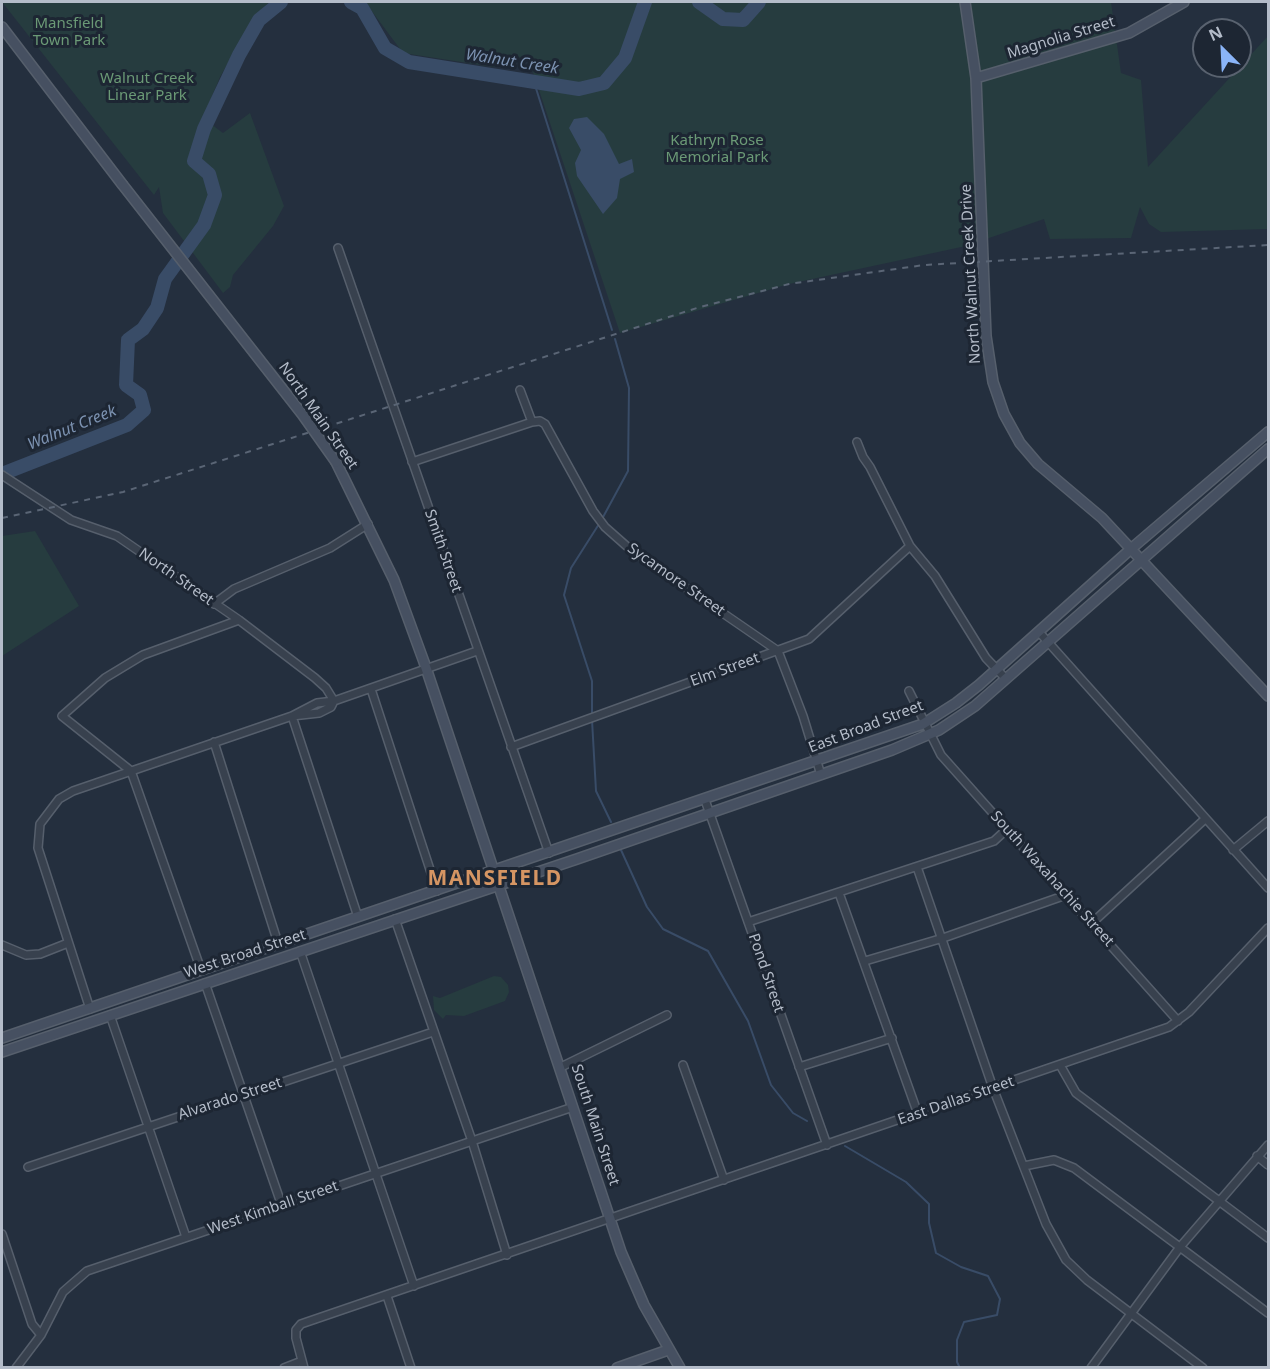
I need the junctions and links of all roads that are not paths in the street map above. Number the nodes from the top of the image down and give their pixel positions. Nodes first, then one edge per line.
1 (965, 2) edge
2 (1184, 2) edge
3 (2, 27) edge
4 (976, 78) junction
5 (338, 248) dead end
6 (520, 390) dead end
7 (532, 422) junction
8 (1269, 432) edge
9 (858, 442) dead end
10 (1269, 450) edge
11 (412, 462) junction
12 (1224, 470) junction
13 (2, 476) edge
14 (1232, 480) junction
15 (368, 524) junction
16 (910, 546) junction
17 (1132, 548) junction
18 (1142, 559) junction
19 (214, 604) junction
20 (239, 620) junction
21 (1039, 632) junction
22 (1048, 642) junction
23 (477, 651) junction
24 (778, 651) junction
25 (427, 669) junction
26 (996, 670) junction
27 (1006, 679) junction
28 (371, 689) junction
29 (909, 692) dead end
30 (1269, 696) edge
31 (334, 701) junction
32 (292, 716) junction
33 (923, 724) junction
34 (929, 735) junction
35 (214, 742) junction
36 (511, 747) junction
37 (816, 762) junction
38 (130, 771) junction
39 (821, 775) junction
40 (705, 800) junction
41 (708, 813) junction
42 (1205, 819) junction
43 (1269, 821) edge
44 (638, 823) junction
45 (1007, 829) junction
46 (642, 835) junction
47 (588, 840) junction
48 (1233, 850) junction
49 (592, 852) junction
50 (549, 853) junction
51 (918, 867) junction
52 (494, 872) junction
53 (498, 885) junction
54 (1269, 888) edge
55 (437, 891) junction
56 (840, 893) junction
57 (1066, 895) junction
58 (390, 907) junction
59 (358, 917) junction
60 (395, 919) junction
61 (748, 922) junction
62 (1092, 923) junction
63 (1269, 928) edge
64 (943, 938) junction
65 (68, 943) junction
66 (278, 943) junction
67 (2, 945) edge
68 (300, 951) junction
69 (865, 961) junction
70 (201, 970) junction
71 (205, 983) junction
72 (90, 1009) junction
73 (110, 1015) junction
74 (667, 1015) dead end
75 (94, 1020) junction
76 (1178, 1021) junction
77 (434, 1032) junction
78 (2, 1038) edge
79 (892, 1038) junction
80 (2, 1052) edge
81 (339, 1063) junction
82 (682, 1065) dead end
83 (1060, 1065) junction
84 (561, 1067) junction
85 (799, 1067) junction
86 (993, 1088) junction
87 (244, 1095) junction
88 (573, 1107) junction
89 (918, 1114) junction
90 (148, 1127) junction
91 (472, 1141) junction
92 (827, 1145) junction
93 (1269, 1145) edge
94 (1257, 1156) junction
95 (1269, 1165) edge
96 (1024, 1166) junction
97 (28, 1167) dead end
98 (375, 1173) junction
99 (724, 1180) junction
100 (1218, 1201) junction
101 (282, 1206) junction
102 (609, 1220) junction
103 (2, 1234) edge
104 (186, 1238) junction
105 (1269, 1238) edge
106 (1180, 1247) junction
107 (507, 1255) junction
108 (414, 1286) junction
109 (387, 1296) junction
110 (1130, 1313) junction
111 (1269, 1313) edge
112 (40, 1335) junction
113 (668, 1350) junction
114 (303, 1364) edge
115 (16, 1368) edge
116 (284, 1368) edge
117 (411, 1368) edge
118 (616, 1368) edge
119 (680, 1368) edge
120 (1091, 1368) edge
121 (1203, 1368) edge

1 - 4 main road, North Walnut Creek Drive
2 - 4 main road, Magnolia Street
3 - 15 main road, North Main Street, bridge
4 - 17 main road, North Walnut Creek Drive
5 - 11 street, Smith Street
6 - 7 street
7 - 11 street
7 - 24 street, Sycamore Street
8 - 12 main road, East Broad Street
9 - 16 street
10 - 14 main road, East Broad Street
11 - 23 street, Smith Street
12 - 14 main road
12 - 17 main road, East Broad Street
13 - 19 street, North Street
14 - 18 main road, East Broad Street
15 - 19 street
15 - 25 main road, North Main Street
16 - 24 street, Elm Street
16 - 26 street
17 - 18 main road, North Walnut Creek Drive
17 - 21 main road, East Broad Street
18 - 22 main road, East Broad Street
18 - 30 main road, North Walnut Creek Drive
19 - 20 street, North Street
20 - 31 street, North Street
20 - 38 street
21 - 22 street
21 - 26 main road, East Broad Street
22 - 27 main road, East Broad Street
22 - 42 street
23 - 25 street
23 - 36 street, Smith Street
24 - 36 street, Elm Street
24 - 37 street
25 - 28 street
25 - 52 main road, North Main Street
26 - 27 street
26 - 33 main road, East Broad Street
27 - 34 main road, East Broad Street
28 - 31 street
28 - 55 street
29 - 33 street, South Waxahachie Street
31 - 32 street
32 - 35 street
32 - 59 street
33 - 34 street, South Waxahachie Street
33 - 37 main road, East Broad Street
34 - 39 main road, East Broad Street
34 - 45 street, South Waxahachie Street
35 - 38 street
35 - 66 street
36 - 50 street, Smith Street
37 - 39 street
37 - 40 main road, East Broad Street
38 - 65 street
38 - 70 street
39 - 41 main road, East Broad Street
40 - 41 street, Pond Street
40 - 44 main road, East Broad Street
41 - 46 main road, East Broad Street
41 - 61 street, Pond Street
42 - 48 street
42 - 62 street
43 - 48 street
44 - 46 main road
44 - 47 main road, East Broad Street
45 - 51 street
45 - 57 street, South Waxahachie Street
46 - 49 main road, East Broad Street
47 - 49 main road
47 - 50 main road, East Broad Street
48 - 54 street
49 - 53 main road, East Broad Street
50 - 52 main road, East Broad Street
51 - 56 street
51 - 64 street
52 - 53 main road, North Main Street
52 - 55 main road, West Broad Street
53 - 60 main road, West Broad Street
53 - 84 main road, South Main Street
55 - 58 main road, West Broad Street
56 - 61 street
56 - 69 street
57 - 62 street, South Waxahachie Street
57 - 64 street
58 - 59 main road, West Broad Street
58 - 60 main road
59 - 66 main road, West Broad Street
60 - 68 main road, West Broad Street
60 - 77 street
61 - 85 street, Pond Street
62 - 76 street, South Waxahachie Street
63 - 76 street, East Dallas Street
64 - 69 street
64 - 86 street
65 - 67 street
65 - 72 street
66 - 70 main road, West Broad Street
68 - 71 main road, West Broad Street
68 - 81 street
69 - 79 street
70 - 71 main road
70 - 72 main road, West Broad Street
71 - 73 main road, West Broad Street
71 - 87 street
72 - 75 main road
72 - 78 main road, West Broad Street
73 - 75 main road, West Broad Street
73 - 90 street
74 - 84 street
75 - 80 main road, West Broad Street
76 - 83 street, East Dallas Street
77 - 81 street, Alvarado Street
77 - 91 street
79 - 85 street
79 - 89 street
81 - 87 street, Alvarado Street
81 - 98 street
82 - 99 street
83 - 86 street, East Dallas Street
83 - 100 street
84 - 88 main road, South Main Street
85 - 92 street, Pond Street
86 - 89 street, East Dallas Street
86 - 96 street
87 - 90 street, Alvarado Street
87 - 101 street
88 - 91 street, West Kimball Street
88 - 102 main road, South Main Street
89 - 92 street, East Dallas Street
90 - 97 street, Alvarado Street
90 - 104 street
91 - 98 street, West Kimball Street
91 - 107 street
92 - 99 street, East Dallas Street
93 - 94 street
94 - 95 street
94 - 100 street
96 - 106 street
96 - 110 street
98 - 101 street, West Kimball Street
98 - 108 street
99 - 102 street, East Dallas Street
100 - 105 street
100 - 106 street
101 - 104 street, West Kimball Street
102 - 107 street, East Dallas Street
102 - 113 main road, South Main Street
103 - 112 street
104 - 112 street, West Kimball Street
106 - 110 street
106 - 111 street
107 - 108 street, East Dallas Street
108 - 109 street, East Dallas Street
109 - 114 street, East Dallas Street
109 - 117 street
110 - 120 street
110 - 121 street
112 - 115 street, West Kimball Street
113 - 118 main road
113 - 119 main road, South Main Street
114 - 116 street

